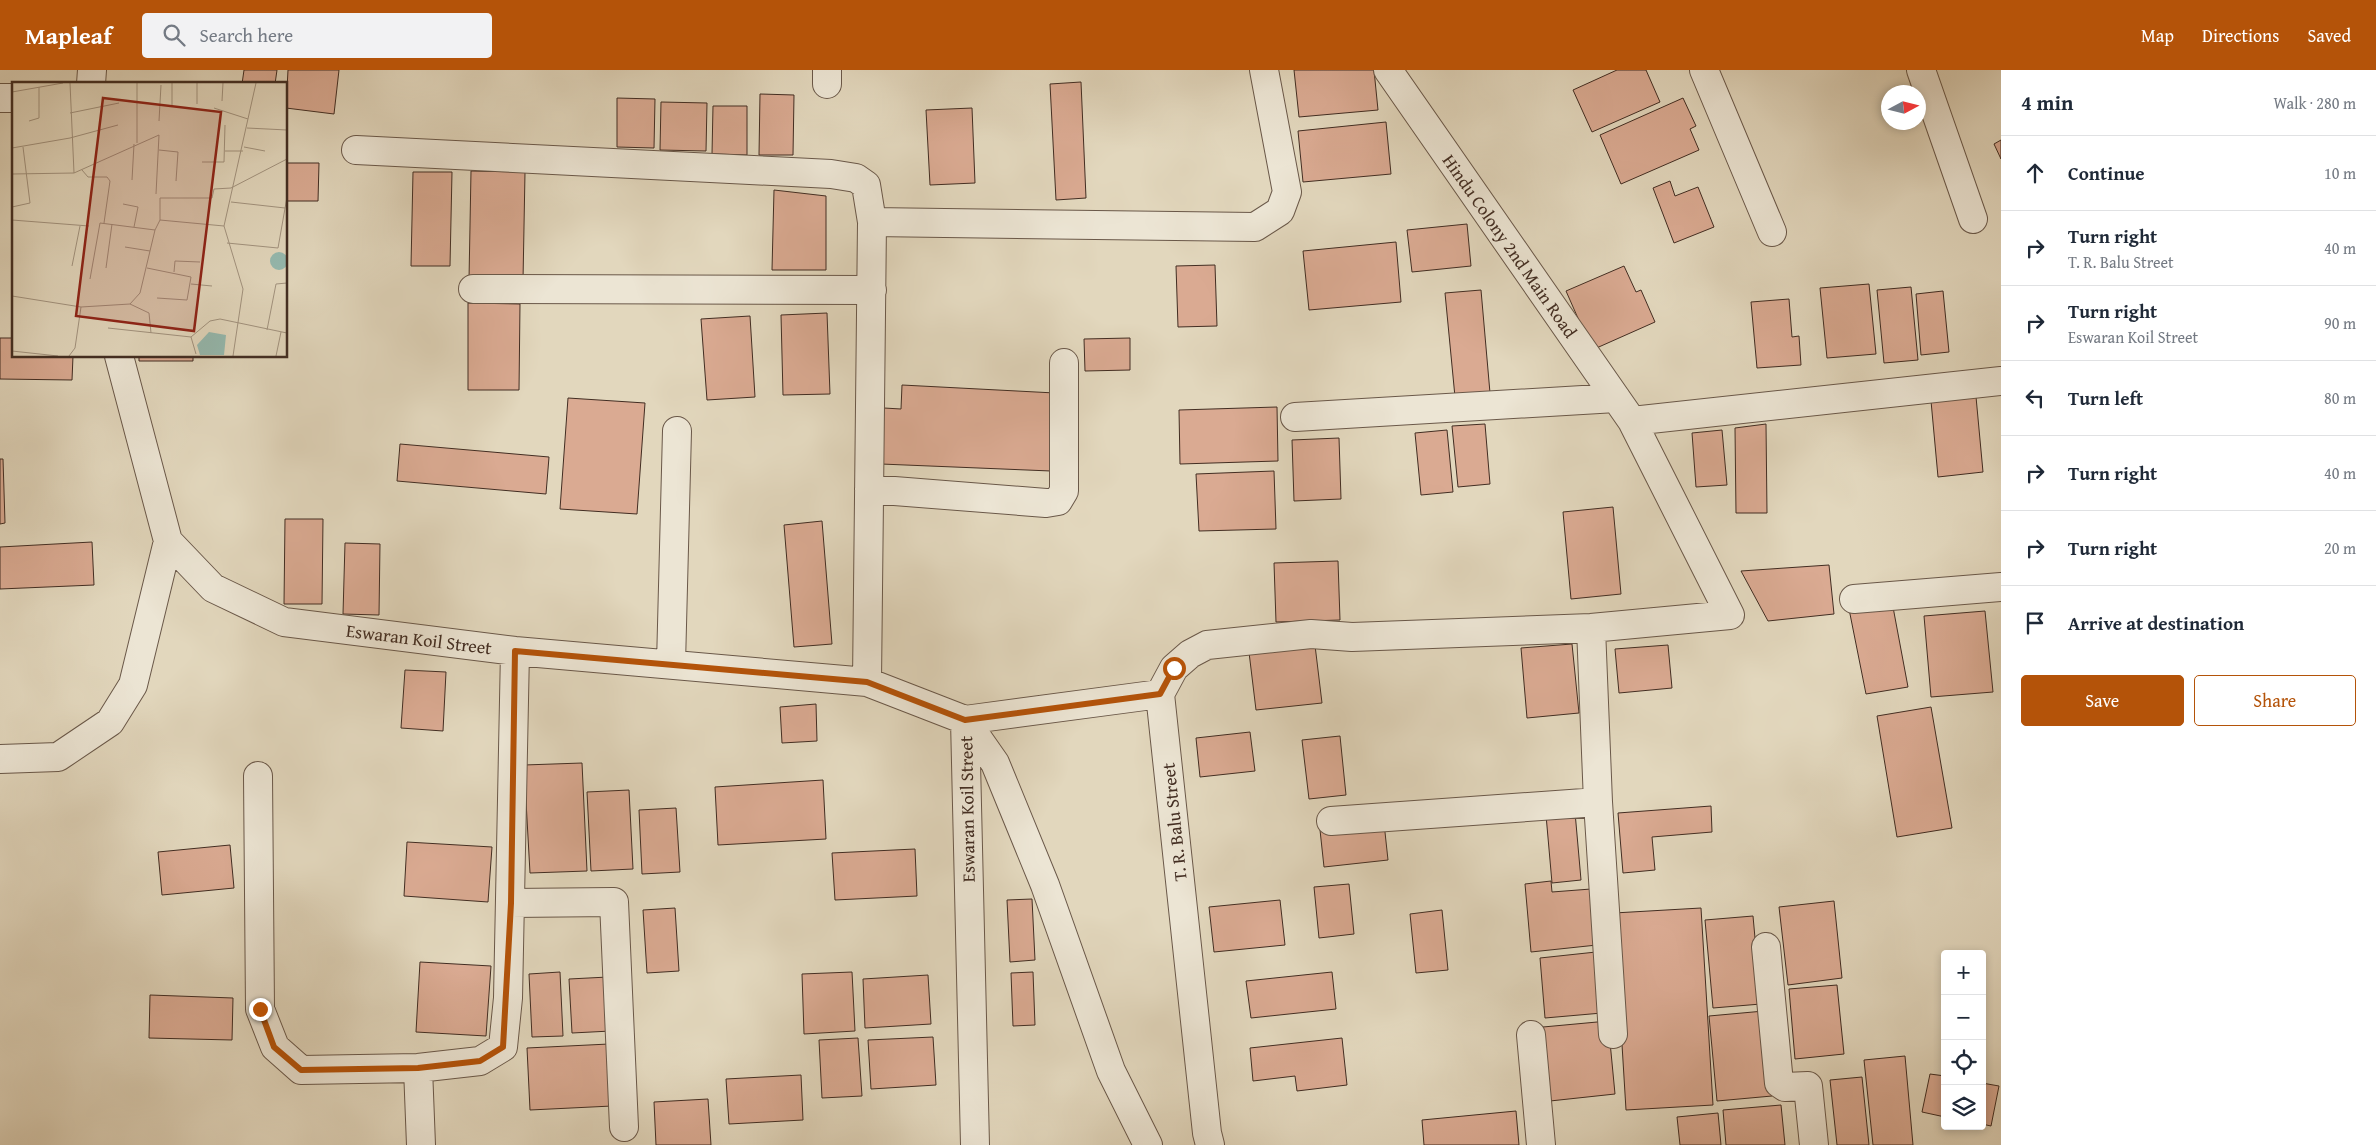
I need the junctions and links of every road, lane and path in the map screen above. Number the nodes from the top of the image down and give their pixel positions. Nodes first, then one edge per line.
1 (1264, 70) edge
2 (1388, 70) edge
3 (1704, 70) edge
4 (1921, 70) edge
5 (356, 150) dead end
6 (1973, 218) dead end
7 (872, 222) junction
8 (1772, 232) dead end
9 (472, 289) dead end
10 (872, 290) junction
11 (120, 358) edge
12 (1064, 363) dead end
13 (2001, 381) edge
14 (1616, 398) junction
15 (1295, 417) dead end
16 (1632, 421) junction
17 (677, 430) dead end
18 (869, 489) junction
19 (168, 541) junction
20 (2001, 587) edge
21 (1854, 599) dead end
22 (1590, 628) junction
23 (515, 651) junction
24 (671, 664) junction
25 (867, 682) junction
26 (1160, 694) junction
27 (965, 720) junction
28 (0, 759) edge
29 (258, 776) dead end
30 (1598, 802) junction
31 (1331, 821) dead end
32 (511, 903) junction
33 (1766, 947) dead end
34 (1613, 1034) dead end
35 (1531, 1035) dead end
36 (418, 1068) junction
37 (624, 1127) dead end
38 (421, 1145) edge
39 (975, 1145) edge
40 (1148, 1145) edge
41 (1210, 1145) edge
42 (1541, 1145) edge
43 (1814, 1145) edge

1 - 7 street
2 - 14 street, Hindu Colony 2nd Main Road
3 - 8 street
4 - 6 street
5 - 7 street
7 - 10 street
9 - 10 street
10 - 18 street
11 - 19 street, Eswaran Koil Street
12 - 18 street
13 - 16 street
14 - 15 street
14 - 16 street, Hindu Colony 2nd Main Road
16 - 22 street, Hindu Colony 2nd Main Road
17 - 24 street
18 - 25 street
19 - 23 street, Eswaran Koil Street
19 - 28 street
20 - 21 street
22 - 26 street
22 - 30 street
23 - 24 street, Eswaran Koil Street
23 - 32 street
24 - 25 street, Eswaran Koil Street
25 - 27 street, Eswaran Koil Street
26 - 27 street
26 - 41 street, T. R. Balu Street
27 - 39 street, Eswaran Koil Street
27 - 40 street
29 - 36 street
30 - 31 street
30 - 34 street
32 - 36 street
32 - 37 street
33 - 43 street
35 - 42 street
36 - 38 street

